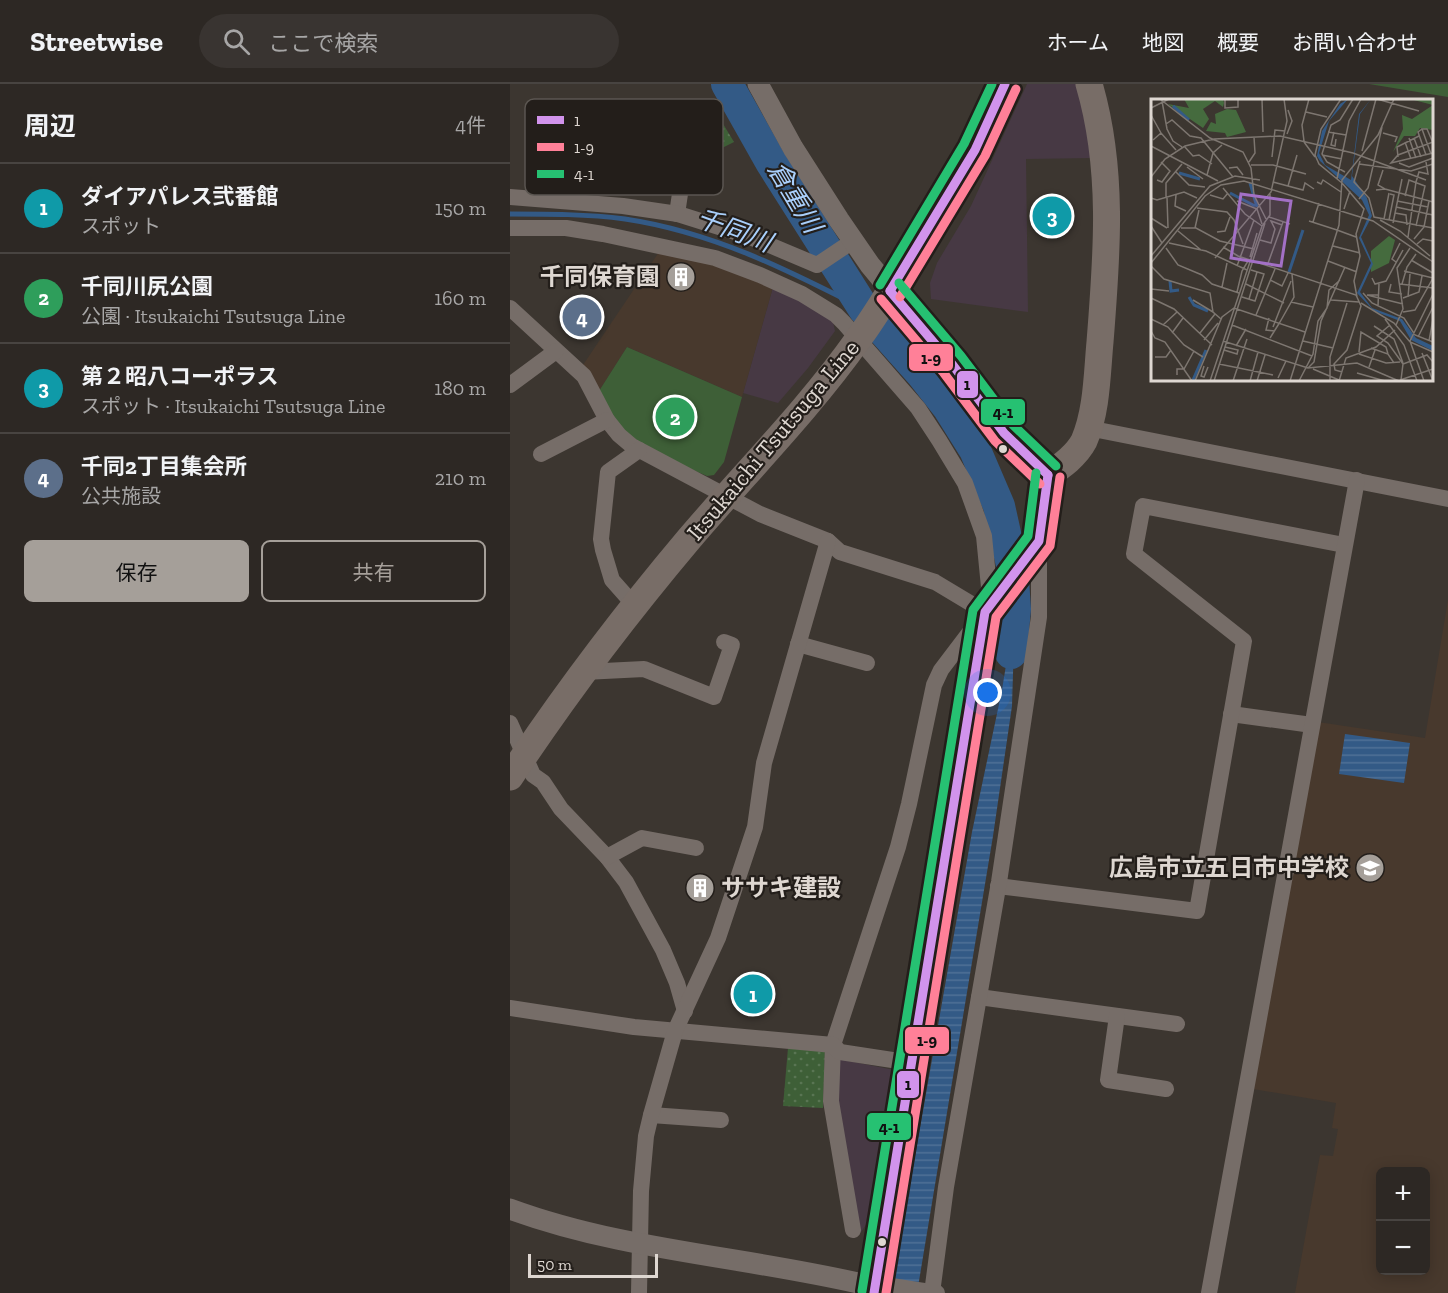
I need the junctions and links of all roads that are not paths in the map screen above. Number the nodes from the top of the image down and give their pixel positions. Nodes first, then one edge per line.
1 (758, 84) edge
2 (1005, 84) edge
3 (1089, 84) edge
4 (680, 195) edge
5 (510, 197) edge
6 (677, 214) junction
7 (510, 228) edge
8 (849, 243) junction
9 (887, 296) junction
10 (510, 308) edge
11 (860, 337) junction
12 (556, 351) junction
13 (510, 385) edge
14 (607, 420) junction
15 (1088, 428) junction
16 (639, 450) junction
17 (541, 454) dead end
18 (1048, 474) junction
19 (1357, 480) junction
20 (727, 497) junction
21 (1448, 500) edge
22 (828, 541) junction
23 (1344, 545) junction
24 (1035, 547) junction
25 (990, 605) junction
26 (635, 606) junction
27 (724, 642) dead end
28 (798, 644) junction
29 (867, 663) dead end
30 (584, 672) junction
31 (1231, 714) junction
32 (510, 723) edge
33 (1312, 725) junction
34 (517, 766) edge
35 (696, 848) dead end
36 (607, 857) junction
37 (998, 886) junction
38 (979, 997) junction
39 (510, 1008) edge
40 (685, 1011) junction
41 (1117, 1016) junction
42 (1177, 1024) dead end
43 (675, 1031) junction
44 (833, 1045) junction
45 (912, 1063) junction
46 (1166, 1089) dead end
47 (651, 1115) junction
48 (721, 1120) dead end
49 (510, 1209) edge
50 (853, 1230) dead end
51 (639, 1243) junction
52 (878, 1288) edge
53 (930, 1292) edge
54 (639, 1293) edge
55 (1209, 1293) edge

1 - 8 street
2 - 9 main road, Itsukaichi Tsutsuga Line
3 - 15 main road
4 - 6 street
5 - 6 street
6 - 8 street
7 - 11 street
8 - 9 street
9 - 11 main road, Itsukaichi Tsutsuga Line
9 - 18 street
10 - 12 street
11 - 20 main road, Itsukaichi Tsutsuga Line
11 - 25 street
12 - 13 street
12 - 14 street
14 - 16 street
14 - 17 street
15 - 18 main road
15 - 19 street
16 - 20 street
16 - 26 street
18 - 24 main road
19 - 21 street
19 - 23 street
20 - 22 street
20 - 26 main road, Itsukaichi Tsutsuga Line
22 - 25 street
22 - 28 street
23 - 31 street
23 - 33 street
24 - 25 main road
24 - 37 street
25 - 44 street
25 - 45 main road
26 - 30 main road, Itsukaichi Tsutsuga Line
27 - 30 street
28 - 29 street
28 - 40 street
30 - 34 main road, Itsukaichi Tsutsuga Line
31 - 33 street
31 - 37 street
32 - 34 street
33 - 55 street
34 - 36 street
35 - 36 street
36 - 40 street
37 - 38 street
38 - 41 street
38 - 53 street
39 - 43 street
40 - 43 street
41 - 42 street
41 - 46 street
43 - 44 street
43 - 47 street
44 - 45 street
44 - 50 street
45 - 52 main road
47 - 48 street
47 - 51 street
49 - 51 street
51 - 52 street
51 - 54 street
52 - 53 street

